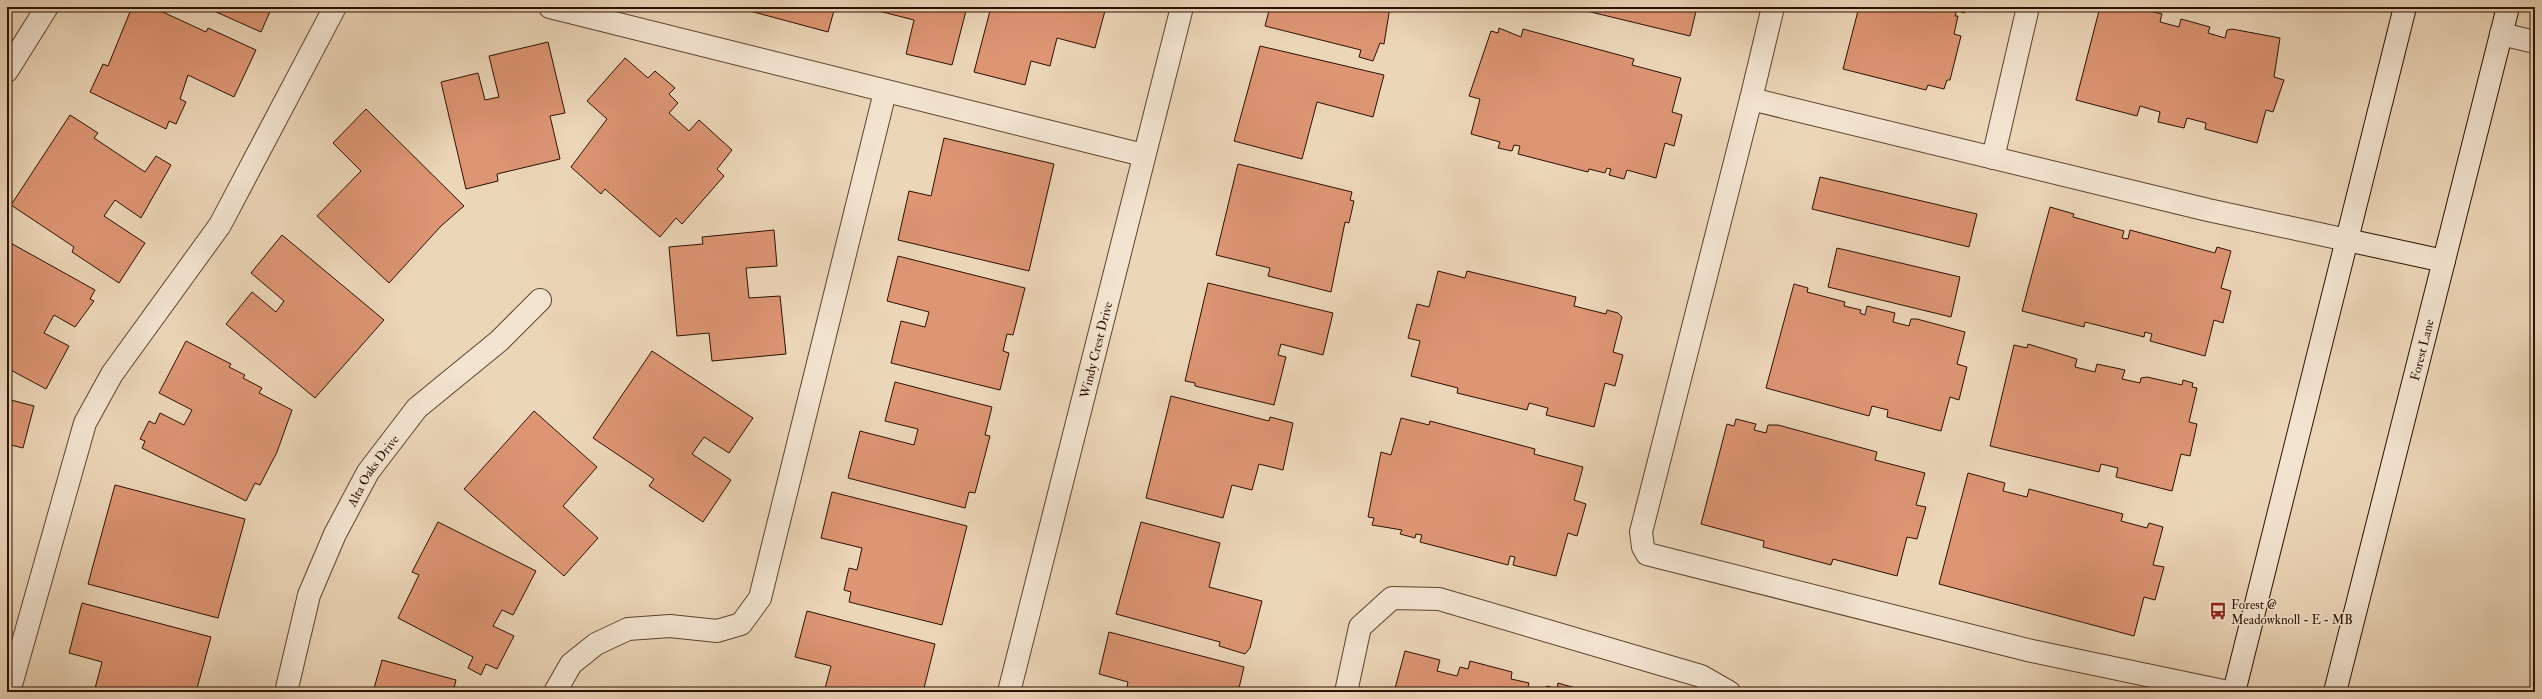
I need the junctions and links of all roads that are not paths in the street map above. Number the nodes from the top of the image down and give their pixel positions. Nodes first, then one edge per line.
1 (47, 7) edge
2 (335, 7) edge
3 (550, 7) edge
4 (1182, 7) edge
5 (1773, 7) edge
6 (2028, 7) edge
7 (2405, 7) edge
8 (2508, 7) edge
9 (2501, 34) junction
10 (2535, 42) edge
11 (7, 71) edge
12 (884, 92) junction
13 (1751, 100) junction
14 (1143, 156) junction
15 (1993, 158) junction
16 (2347, 240) junction
17 (2444, 261) junction
18 (540, 300) dead end
19 (9, 692) edge
20 (286, 692) edge
21 (555, 692) edge
22 (1009, 692) edge
23 (1346, 692) edge
24 (1729, 692) edge
25 (2228, 692) edge
26 (2234, 692) edge
27 (2335, 692) edge

1 - 11 main road
2 - 19 main road
3 - 12 main road
4 - 14 main road, Windy Crest Drive
5 - 13 main road
6 - 15 main road
7 - 16 main road
8 - 9 main road, Forest Lane
9 - 10 main road
9 - 17 main road, Forest Lane
12 - 14 main road
12 - 21 main road
13 - 15 main road
13 - 25 main road
14 - 22 main road, Windy Crest Drive
15 - 16 main road
16 - 17 main road
16 - 26 main road
17 - 27 main road, Forest Lane
18 - 20 main road, Alta Oaks Drive
23 - 24 main road

